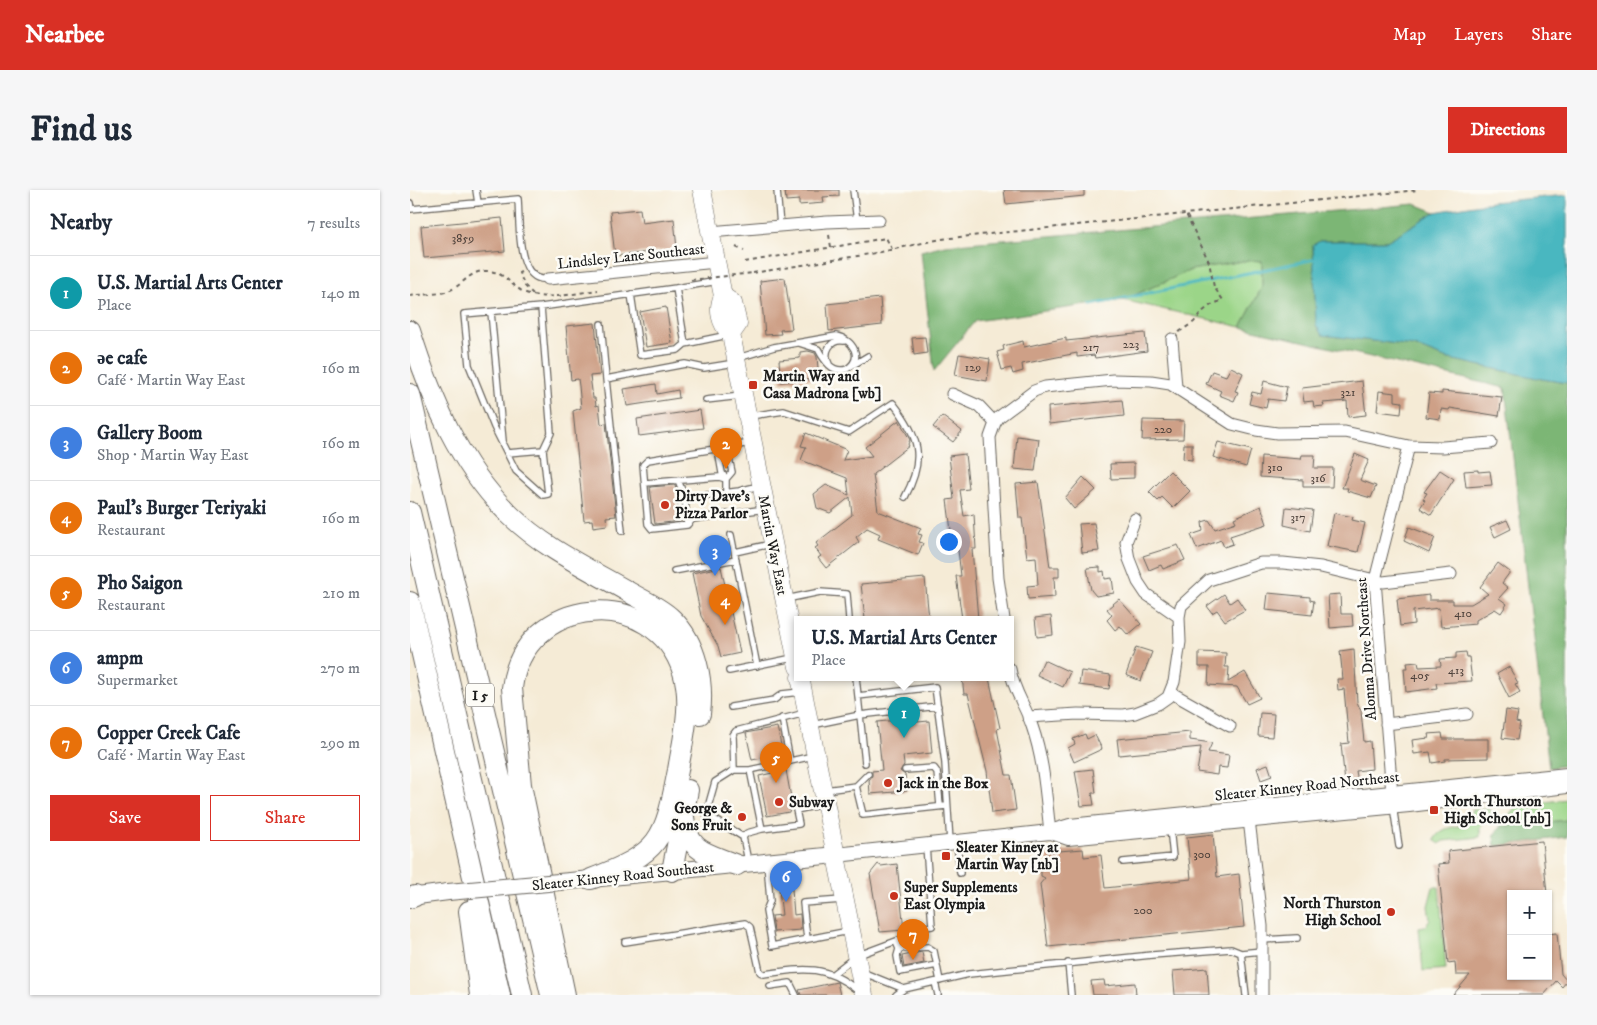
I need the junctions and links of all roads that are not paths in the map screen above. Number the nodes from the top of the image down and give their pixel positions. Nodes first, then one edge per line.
1 (476, 190) edge
2 (702, 190) edge
3 (777, 190) edge
4 (853, 190) edge
5 (410, 203) edge
6 (478, 203) junction
7 (879, 220) dead end
8 (857, 221) junction
9 (780, 226) junction
10 (710, 232) junction
11 (716, 262) junction
12 (548, 279) joint
13 (676, 288) junction
14 (721, 288) junction
15 (631, 294) junction
16 (541, 307) junction
17 (490, 312) junction
18 (601, 324) dead end
19 (410, 331) edge
20 (731, 334) junction
21 (1172, 339) road end
22 (849, 342) junction
23 (799, 343) junction
24 (685, 344) junction
25 (856, 351) junction
26 (736, 361) junction
27 (829, 365) junction
28 (851, 366) junction
29 (606, 379) junction
30 (1176, 387) junction
31 (410, 394) edge
32 (952, 394) dead end
33 (744, 396) junction
34 (706, 400) dead end
35 (748, 416) junction
36 (994, 423) junction
37 (753, 443) junction
38 (1491, 443) dead end
39 (503, 446) junction
40 (1409, 446) junction
41 (727, 449) junction
42 (543, 450) junction
43 (718, 450) junction
44 (507, 453) junction
45 (726, 479) junction
46 (678, 480) junction
47 (645, 483) junction
48 (761, 485) junction
49 (726, 492) junction
50 (905, 497) dead end
51 (685, 498) junction
52 (766, 509) junction
53 (410, 512) edge
54 (1135, 519) dead end
55 (687, 526) junction
56 (622, 531) dead end
57 (731, 535) dead end
58 (773, 543) junction
59 (734, 552) junction
60 (736, 559) junction
61 (674, 571) dead end
62 (1451, 574) dead end
63 (1375, 580) junction
64 (784, 600) junction
65 (410, 602) edge
66 (849, 616) edge
67 (1004, 616) edge
68 (1179, 617) junction
69 (794, 648) edge
70 (794, 662) edge
71 (757, 666) junction
72 (729, 671) dead end
73 (856, 681) edge
74 (1014, 681) edge
75 (801, 684) edge
76 (1170, 692) junction
77 (858, 696) junction
78 (938, 706) junction
79 (731, 707) dead end
80 (860, 714) junction
81 (1467, 714) dead end
82 (1028, 717) junction
83 (782, 718) junction
84 (808, 719) junction
85 (1386, 724) junction
86 (1230, 726) dead end
87 (816, 756) junction
88 (790, 762) junction
89 (865, 763) dead end
90 (734, 770) junction
91 (750, 770) junction
92 (905, 770) dead end
93 (868, 774) dead end
94 (1567, 775) edge
95 (856, 786) junction
96 (1567, 786) edge
97 (453, 790) junction
98 (824, 797) junction
99 (1392, 800) junction
100 (943, 806) junction
101 (684, 812) junction
102 (1249, 814) junction
103 (1169, 821) junction
104 (762, 829) junction
105 (1050, 832) junction
106 (742, 837) junction
107 (954, 843) junction
108 (926, 846) junction
109 (1399, 846) dead end
110 (836, 855) junction
111 (767, 862) junction
112 (1123, 862) dead end
113 (743, 864) junction
114 (672, 871) junction
115 (960, 873) dead end
116 (591, 879) junction
117 (412, 897) edge
118 (844, 899) junction
119 (851, 930) junction
120 (1297, 938) dead end
121 (807, 939) junction
122 (625, 942) dead end
123 (896, 942) junction
124 (1262, 946) junction
125 (899, 949) junction
126 (1241, 953) junction
127 (857, 963) junction
128 (1068, 963) junction
129 (937, 965) junction
130 (834, 973) junction
131 (937, 981) junction
132 (770, 986) dead end
133 (904, 989) junction
134 (480, 995) edge
135 (500, 995) edge
136 (522, 995) edge
137 (551, 995) edge
138 (565, 995) edge
139 (796, 995) edge
140 (864, 995) edge
141 (896, 995) edge
142 (938, 995) edge
143 (1071, 995) edge
144 (1246, 995) edge
145 (1262, 995) edge

1 - 6 lane
2 - 10 main road, Martin Way East
3 - 9 lane
4 - 8 lane
5 - 6 lane
6 - 12 lane
7 - 8 street
8 - 9 street
9 - 10 street
10 - 11 main road, Martin Way East
11 - 12 street, Lindsley Lane Southeast
11 - 14 main road, Martin Way East
13 - 14 lane
13 - 15 lane
13 - 24 lane
14 - 20 main road, Martin Way East
15 - 16 lane
15 - 24 lane
16 - 17 lane
16 - 42 lane
17 - 39 lane
17 - 39 lane
18 - 29 lane
19 - 101 highway
20 - 24 lane
20 - 26 main road, Martin Way East
21 - 30 street
22 - 23 lane
22 - 25 lane
22 - 27 lane
23 - 26 lane
23 - 27 lane
25 - 28 lane
25 - 28 lane
26 - 29 lane
26 - 33 main road, Martin Way East
27 - 28 lane
29 - 56 lane
30 - 36 street
30 - 40 street
31 - 137 highway, I 5
32 - 36 street
33 - 34 lane
33 - 35 main road, Martin Way East
35 - 37 main road, Martin Way East
35 - 50 lane
36 - 67 street
37 - 41 lane
37 - 48 main road, Martin Way East
38 - 40 street
39 - 44 lane
40 - 63 street, Alonna Drive Northeast
41 - 43 lane
41 - 45 lane
42 - 44 lane
42 - 44 lane
43 - 45 lane
43 - 47 lane
45 - 46 lane
45 - 49 lane
46 - 47 lane
46 - 51 lane
47 - 55 lane
48 - 49 lane
48 - 52 main road, Martin Way East
49 - 51 lane
51 - 55 lane
52 - 55 lane
52 - 58 main road, Martin Way East
53 - 136 highway, I 5
54 - 68 street
57 - 59 lane
58 - 59 lane
58 - 64 main road, Martin Way East
59 - 60 lane
60 - 61 lane
60 - 71 lane
62 - 63 street
63 - 68 street
63 - 85 street, Alonna Drive Northeast
64 - 66 lane
64 - 69 main road, Martin Way East
65 - 97 highway
68 - 76 street
70 - 71 lane
71 - 72 lane
73 - 77 lane
74 - 82 street
75 - 79 lane
75 - 84 main road
76 - 82 street
76 - 86 street
77 - 78 lane
77 - 80 lane
78 - 80 lane
78 - 100 lane
80 - 84 lane
80 - 89 lane
81 - 85 street
82 - 105 street
83 - 84 lane
83 - 88 lane
83 - 90 lane
84 - 87 main road
85 - 99 street, Alonna Drive Northeast
87 - 88 lane
87 - 98 main road
88 - 91 lane
90 - 91 lane
90 - 106 lane
91 - 104 lane
92 - 100 lane
93 - 95 lane
94 - 99 street, Sleater Kinney Road Northeast
95 - 98 lane
95 - 100 lane
96 - 99 street, Sleater Kinney Road Northeast
97 - 134 highway
97 - 135 highway
98 - 104 lane
98 - 110 main road
99 - 102 street, Sleater Kinney Road Northeast
99 - 109 lane
100 - 107 lane
101 - 113 highway
101 - 114 highway
102 - 103 street, Sleater Kinney Road Northeast
102 - 124 street
103 - 105 street, Sleater Kinney Road Northeast
103 - 112 lane
104 - 106 lane
105 - 107 street, Sleater Kinney Road Northeast
106 - 113 lane
107 - 108 street, Sleater Kinney Road Northeast
107 - 115 lane
108 - 110 street, Sleater Kinney Road Northeast
108 - 123 lane
110 - 111 main road, Sleater Kinney Road Southeast
110 - 118 main road
111 - 113 main road, Sleater Kinney Road Southeast
111 - 121 lane
113 - 114 main road, Sleater Kinney Road Southeast
114 - 116 main road, Sleater Kinney Road Southeast
116 - 117 main road, Sleater Kinney Road Southeast, bridge
116 - 138 highway
118 - 119 main road
118 - 121 lane
119 - 121 lane
119 - 127 main road
120 - 124 lane
122 - 130 lane
123 - 125 lane
123 - 127 lane
124 - 126 lane
124 - 145 street
125 - 129 lane
125 - 129 lane
126 - 128 lane
126 - 144 lane
127 - 130 lane
127 - 133 lane
127 - 140 main road
128 - 131 lane
128 - 143 lane
129 - 131 lane
130 - 140 lane
131 - 133 lane
131 - 142 lane
132 - 139 lane
133 - 141 lane

